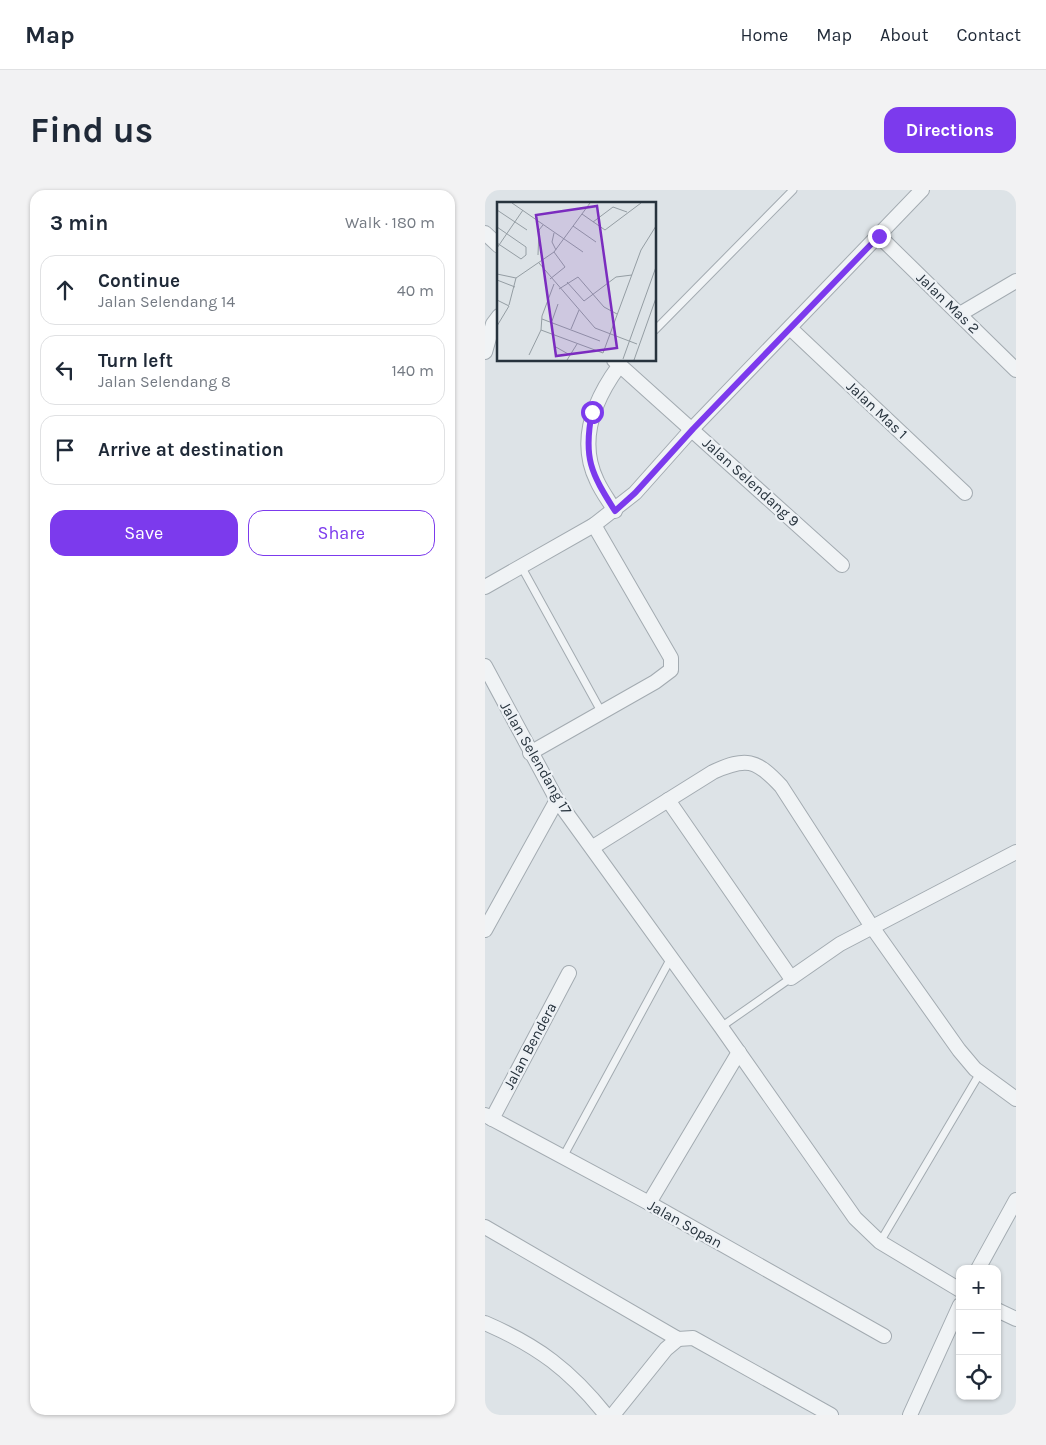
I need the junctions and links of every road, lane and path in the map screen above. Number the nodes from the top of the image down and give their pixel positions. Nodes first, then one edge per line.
1 (793, 190) edge
2 (922, 190) edge
3 (485, 233) edge
4 (879, 236) junction
5 (497, 244) edge
6 (1016, 282) edge
7 (960, 314) junction
8 (497, 319) edge
9 (790, 328) junction
10 (656, 329) edge
11 (485, 352) edge
12 (619, 362) edge
13 (1016, 370) edge
14 (693, 429) junction
15 (965, 493) dead end
16 (615, 511) junction
17 (594, 525) junction
18 (842, 565) dead end
19 (521, 566) junction
20 (485, 587) edge
21 (485, 666) edge
22 (602, 713) junction
23 (530, 753) junction
24 (557, 800) junction
25 (668, 800) junction
26 (593, 847) junction
27 (1016, 852) edge
28 (872, 927) junction
29 (485, 930) edge
30 (671, 957) junction
31 (569, 973) dead end
32 (791, 978) junction
33 (721, 1027) junction
34 (739, 1052) junction
35 (980, 1073) junction
36 (1016, 1099) edge
37 (489, 1117) edge
38 (563, 1157) junction
39 (1016, 1200) edge
40 (649, 1203) junction
41 (485, 1227) edge
42 (880, 1242) junction
43 (980, 1265) edge
44 (956, 1288) edge
45 (958, 1310) edge
46 (1001, 1312) edge
47 (1016, 1319) edge
48 (485, 1323) edge
49 (884, 1336) dead end
50 (678, 1339) junction
51 (607, 1415) edge
52 (613, 1415) edge
53 (831, 1415) edge
54 (910, 1415) edge

1 - 10 lane
2 - 4 street
3 - 5 street
4 - 7 street, Jalan Mas 2
4 - 9 street
6 - 7 street
7 - 13 street, Jalan Mas 2
8 - 11 street
9 - 14 street
9 - 15 street, Jalan Mas 1
12 - 14 street, Jalan Selendang 9
12 - 16 street
14 - 16 street
14 - 18 street, Jalan Selendang 9
16 - 17 street
17 - 19 street
17 - 22 street
19 - 20 street
19 - 22 lane
21 - 23 street, Jalan Selendang 17
22 - 23 street
23 - 24 street, Jalan Selendang 17
24 - 26 street, Jalan Selendang 17
24 - 29 street
25 - 26 street
25 - 28 street
25 - 32 street
26 - 30 street, Jalan Selendang 17
27 - 28 street
28 - 32 street
28 - 35 street
30 - 33 street, Jalan Selendang 17
30 - 38 lane
31 - 37 street, Jalan Bendera
32 - 33 lane
33 - 34 street, Jalan Selendang 17
34 - 40 street
34 - 42 street, Jalan Selendang 17
35 - 36 street
35 - 42 lane
37 - 38 street, Jalan Sopan
38 - 40 street, Jalan Sopan
39 - 43 street
40 - 49 street, Jalan Sopan
41 - 50 street
42 - 44 street, Jalan Selendang 17
45 - 54 street
46 - 47 street
48 - 51 street
50 - 52 street
50 - 53 street

